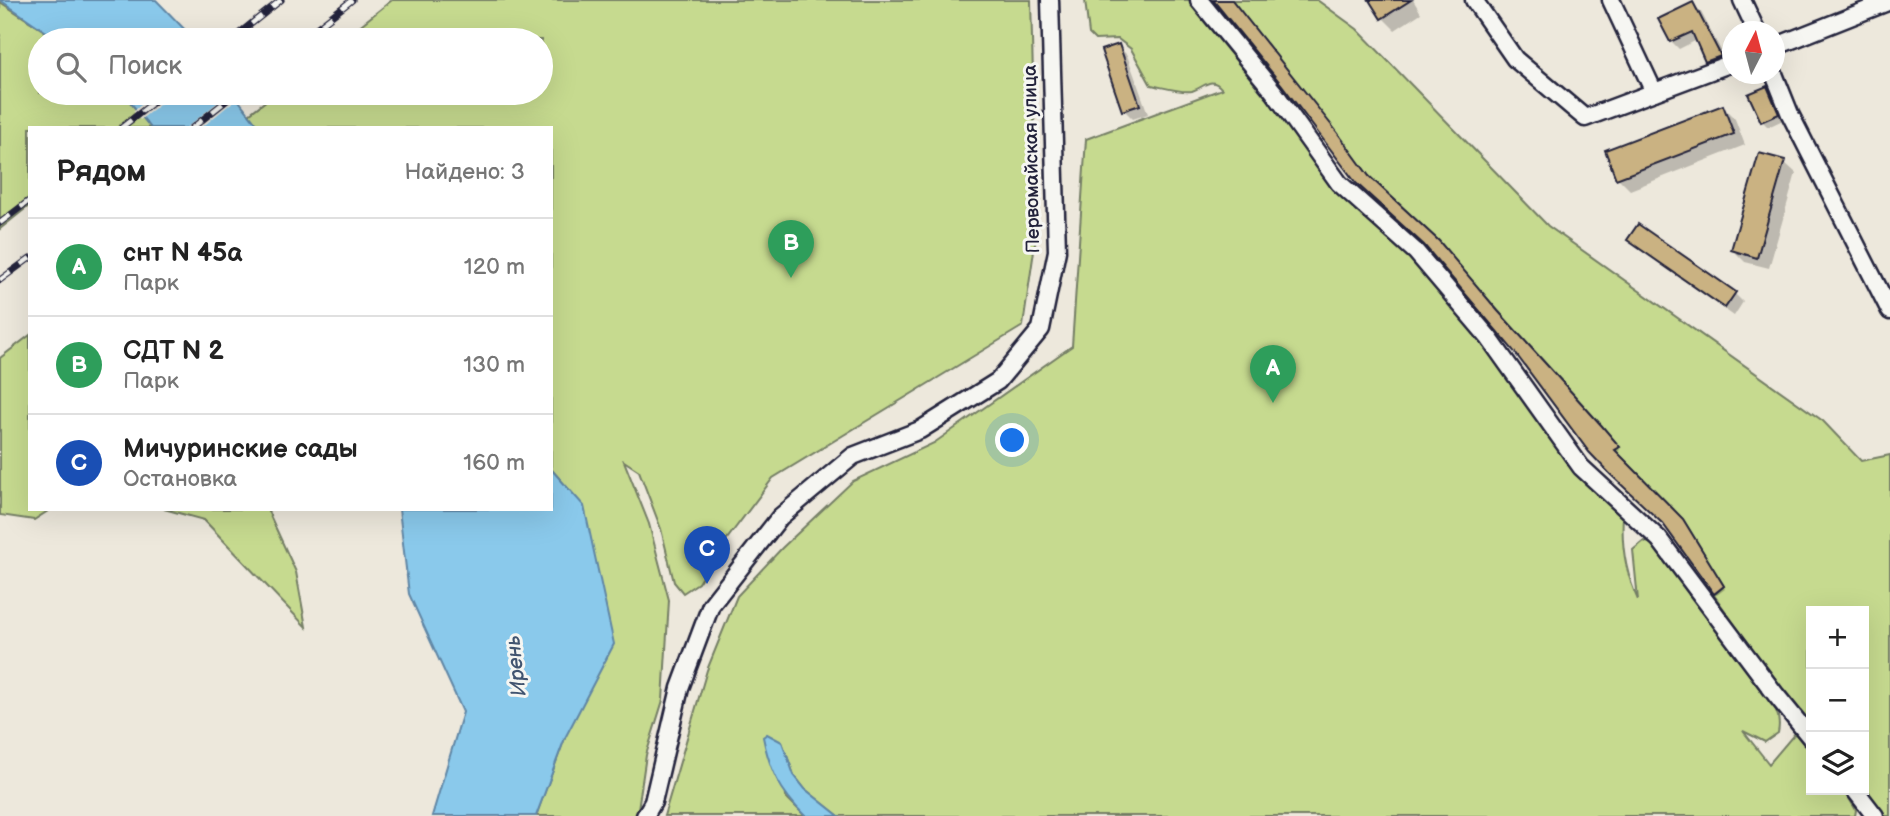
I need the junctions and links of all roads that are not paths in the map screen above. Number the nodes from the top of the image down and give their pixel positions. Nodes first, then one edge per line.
1 (1050, 0) edge
2 (1199, 0) edge
3 (1474, 0) edge
4 (1611, 0) edge
5 (1742, 0) edge
6 (1890, 1) edge
7 (1752, 21) edge
8 (1785, 43) edge
9 (1722, 67) edge
10 (1778, 84) edge
11 (1654, 92) junction
12 (1890, 311) edge
13 (1806, 732) edge
14 (1859, 795) edge
15 (645, 816) edge
16 (1875, 816) edge

1 - 15 street, Первомайская улица
2 - 13 street
3 - 11 street
4 - 11 street
5 - 7 street
6 - 8 street
9 - 11 street
10 - 12 street
14 - 16 street

